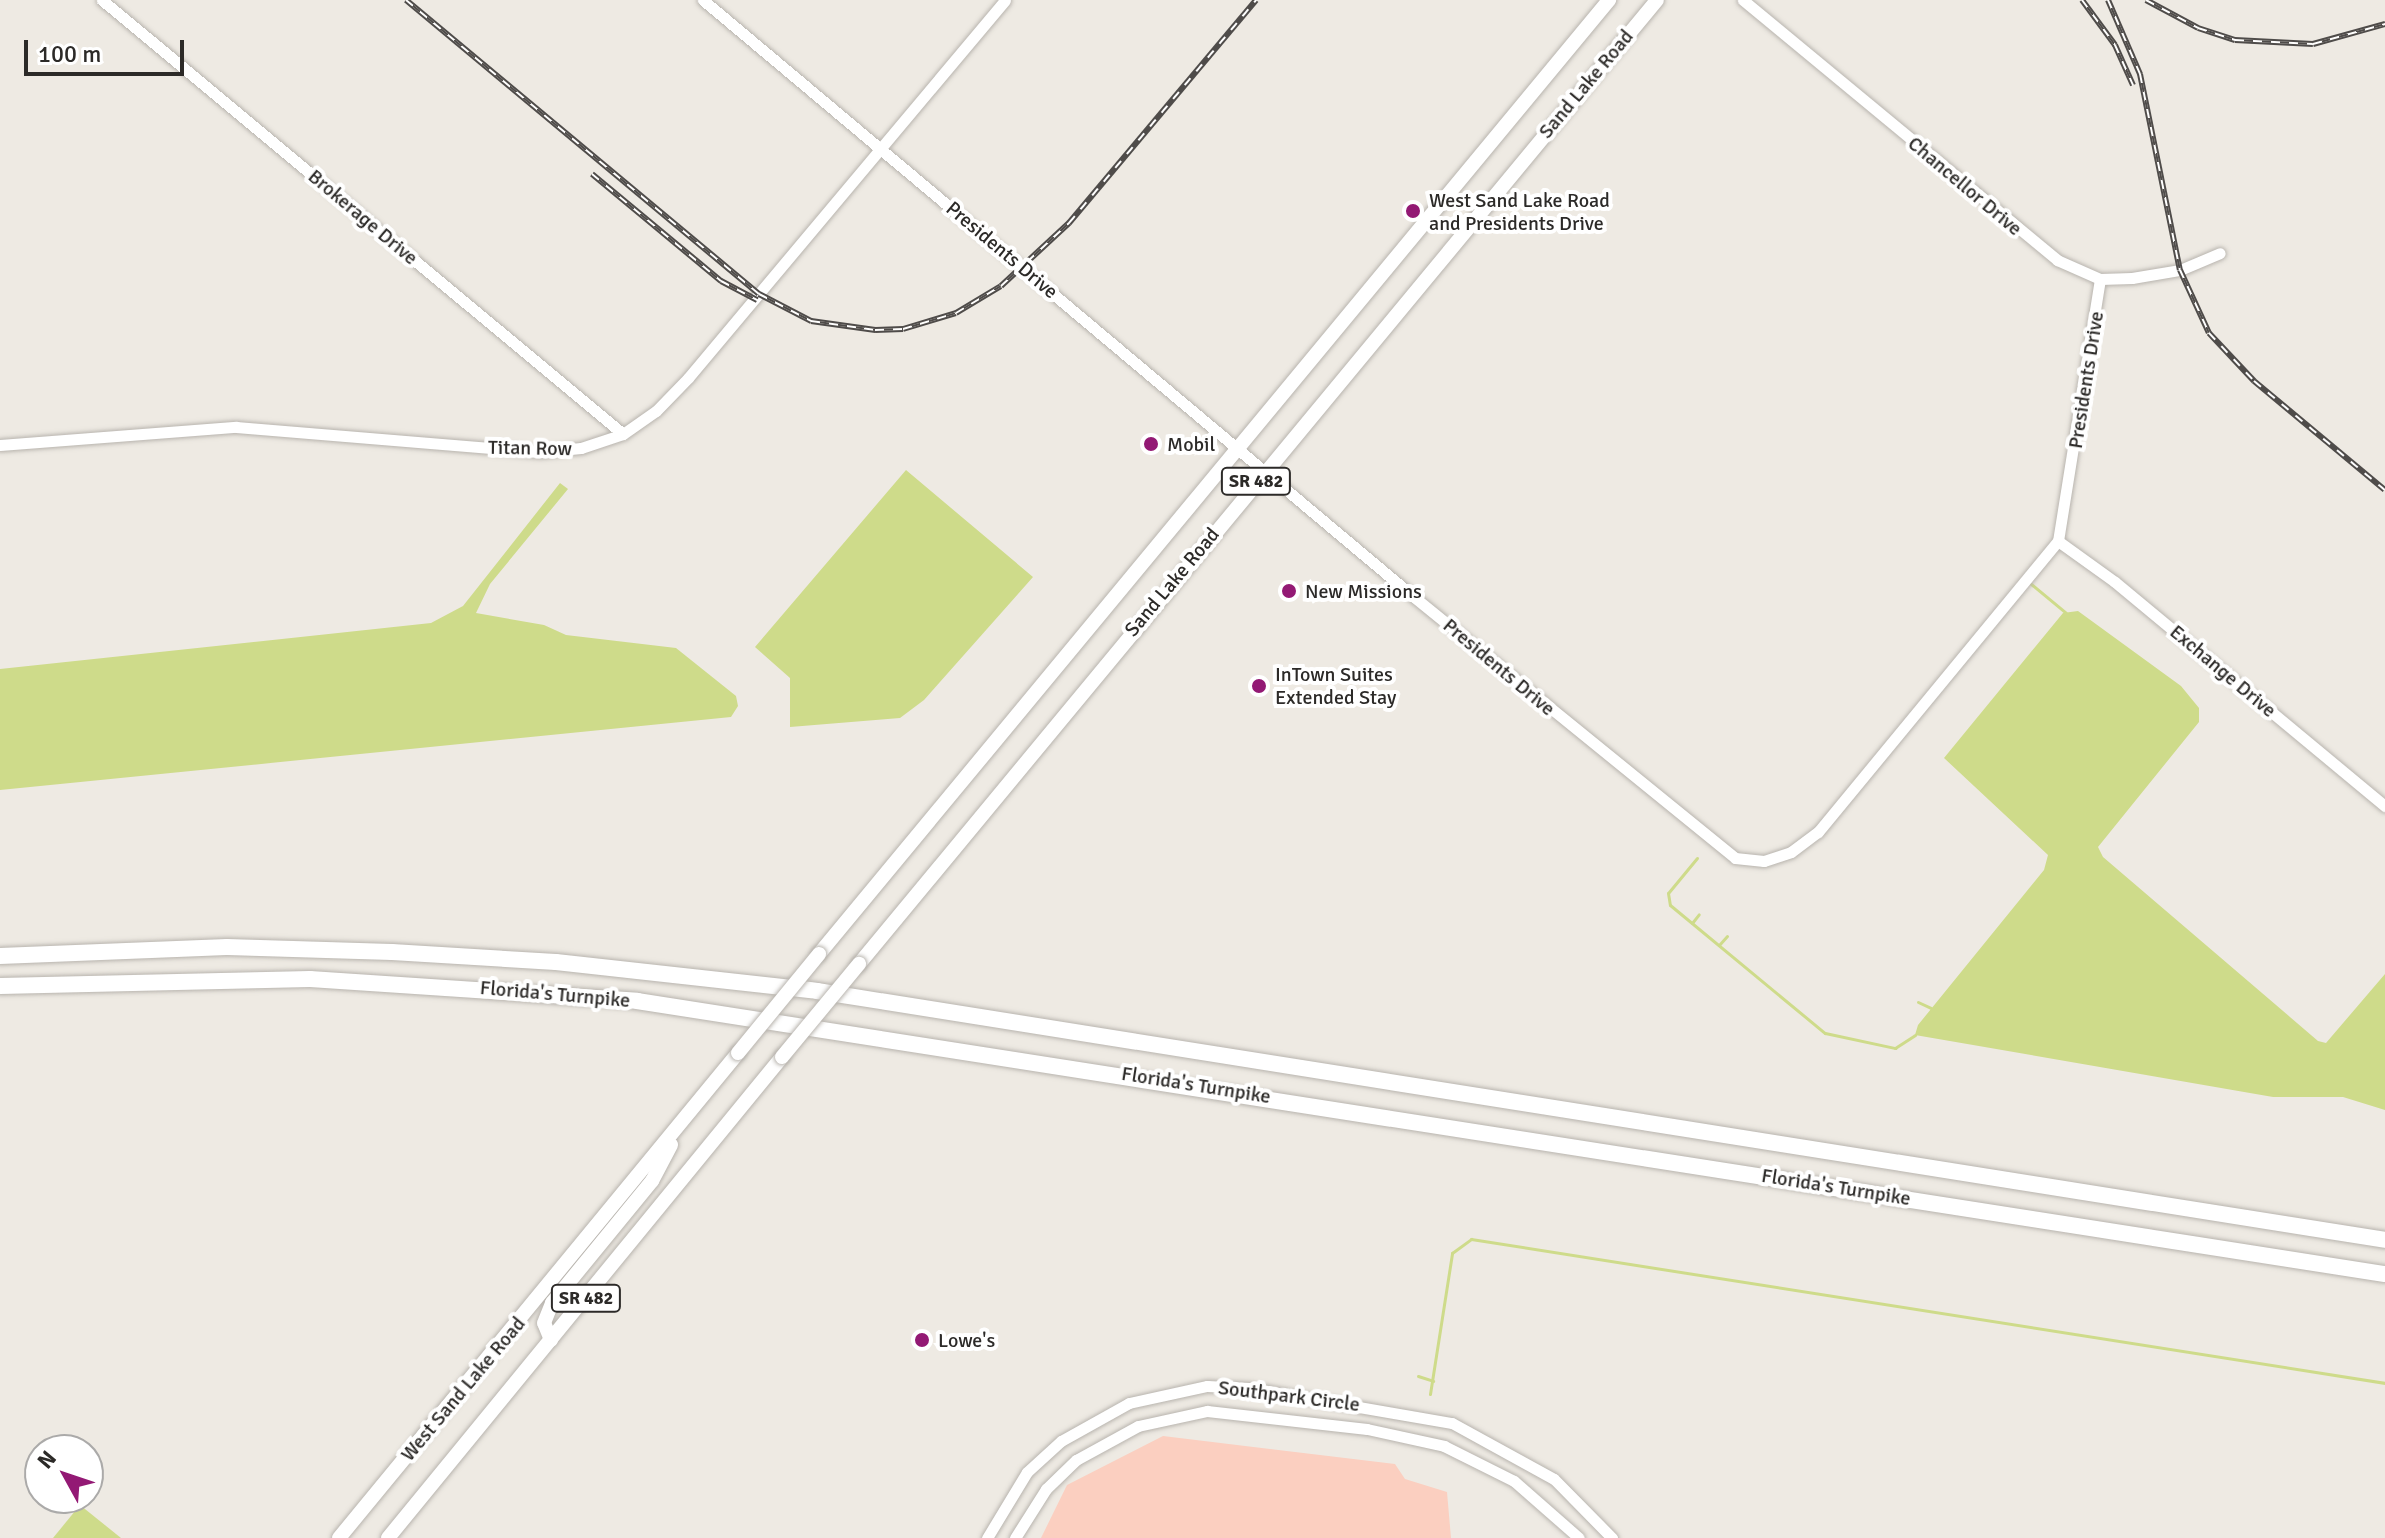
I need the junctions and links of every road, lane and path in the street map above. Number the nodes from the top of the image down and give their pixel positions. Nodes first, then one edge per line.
1 (102, 0) edge
2 (703, 0) edge
3 (1005, 0) edge
4 (1609, 0) edge
5 (1657, 0) edge
6 (1743, 0) edge
7 (880, 148) junction
8 (2220, 253) dead end
9 (2100, 279) junction
10 (623, 434) junction
11 (0, 445) edge
12 (1236, 447) junction
13 (1263, 472) junction
14 (2058, 541) junction
15 (2385, 806) edge
16 (0, 956) edge
17 (0, 986) edge
18 (738, 1053) joint
19 (782, 1057) joint
20 (689, 1114) junction
21 (2385, 1240) edge
22 (2385, 1274) edge
23 (551, 1340) junction
24 (339, 1538) edge
25 (388, 1538) edge
26 (987, 1538) edge
27 (1015, 1538) edge
28 (1579, 1538) edge
29 (1612, 1538) edge

1 - 10 street, Brokerage Drive
2 - 7 street, Presidents Drive
3 - 7 street, Titan Row
4 - 12 main road, Sand Lake Road / SR 482
5 - 13 main road, Sand Lake Road / SR 482
6 - 9 street, Chancellor Drive
7 - 10 street, Titan Row
7 - 12 street, Presidents Drive
8 - 9 street
9 - 14 street, Presidents Drive
10 - 11 street, Titan Row
12 - 13 street, Presidents Drive
12 - 18 main road, Sand Lake Road / SR 482, bridge
13 - 14 street, Presidents Drive
13 - 19 main road, Sand Lake Road / SR 482, bridge
14 - 15 street, Exchange Drive
16 - 21 highway, Florida's Turnpike
17 - 22 highway, Florida's Turnpike
18 - 20 main road, West Sand Lake Road / SR 482
19 - 23 main road, West Sand Lake Road / SR 482
20 - 23 main road
20 - 24 main road, West Sand Lake Road / SR 482
23 - 25 main road, West Sand Lake Road / SR 482
26 - 29 street, Southpark Circle
27 - 28 street, Southpark Circle

